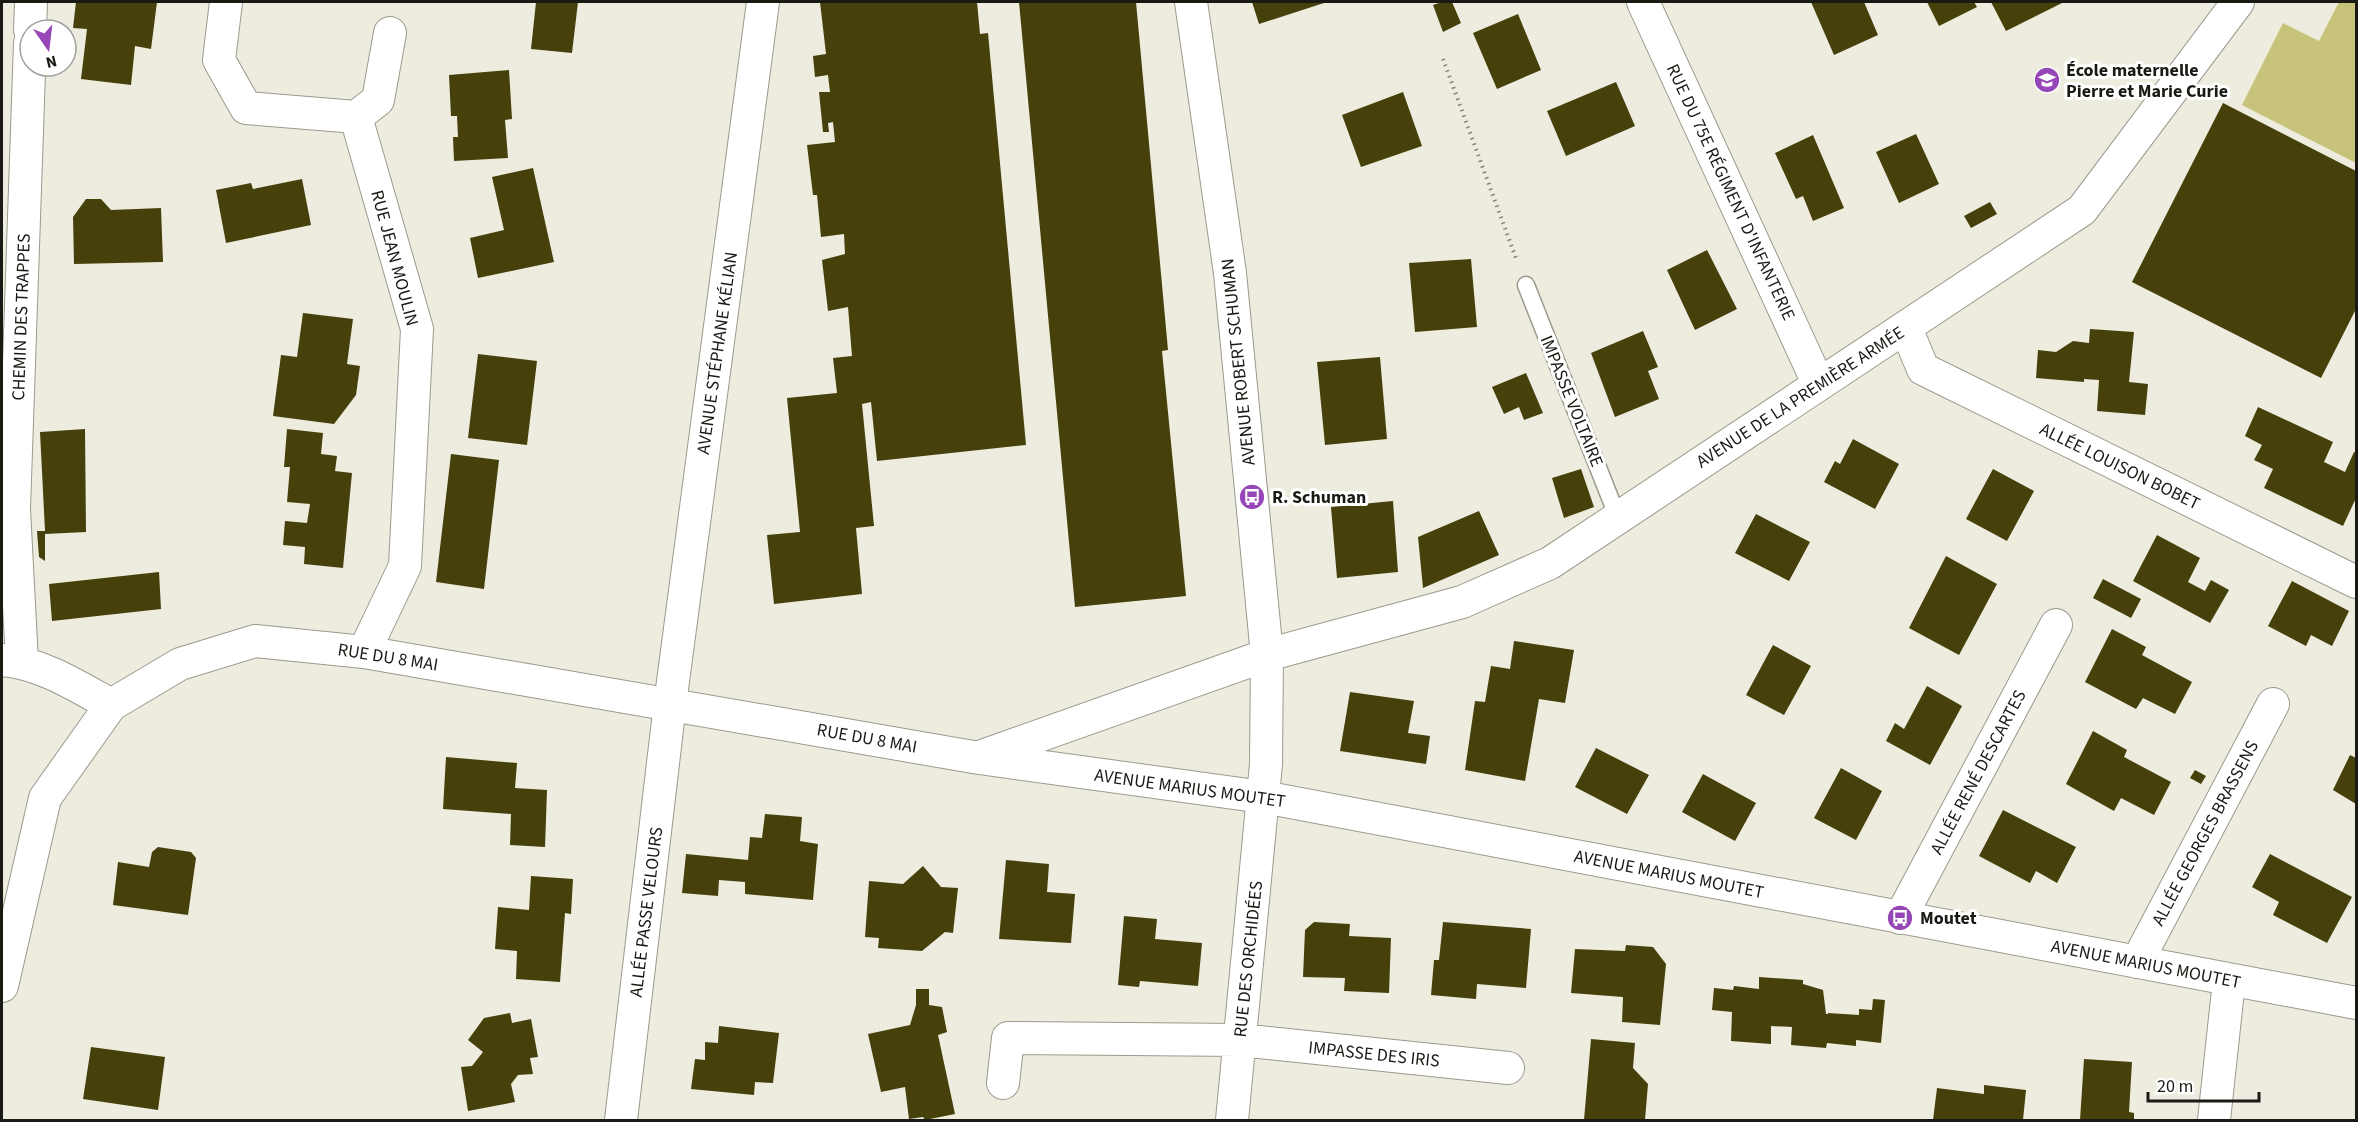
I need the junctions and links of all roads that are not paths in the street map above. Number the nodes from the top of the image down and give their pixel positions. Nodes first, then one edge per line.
1 (32, 2) edge
2 (226, 2) edge
3 (763, 2) edge
4 (1191, 2) edge
5 (1643, 2) edge
6 (2238, 2) edge
7 (31, 18) edge
8 (390, 33) dead end
9 (29, 78) edge
10 (356, 117) junction
11 (1526, 285) road end
12 (1905, 328) junction
13 (1818, 383) junction
14 (1618, 518) junction
15 (2356, 582) edge
16 (2056, 626) dead end
17 (364, 652) junction
18 (1268, 655) junction
19 (12, 661) edge
20 (670, 704) junction
21 (2273, 704) dead end
22 (111, 705) junction
23 (979, 758) junction
24 (1263, 797) junction
25 (1900, 918) junction
26 (2137, 962) junction
27 (2229, 981) junction
28 (2, 986) edge
29 (2356, 1003) edge
30 (1240, 1040) junction
31 (1508, 1068) dead end
32 (1003, 1083) dead end
33 (621, 1120) edge
34 (1232, 1120) edge
35 (2214, 1120) edge

1 - 7 street
2 - 10 street
3 - 20 street, AVENUE STÉPHANE KÉLIAN
4 - 18 street, AVENUE ROBERT SCHUMAN
5 - 13 street, RUE DU 75E RÉGIMENT D'INFANTERIE
6 - 12 street, AVENUE DE LA PREMIÈRE ARMÉE
8 - 10 street
9 - 19 street, CHEMIN DES TRAPPES
10 - 17 street, RUE JEAN MOULIN
11 - 14 lane, IMPASSE VOLTAIRE
12 - 13 street, AVENUE DE LA PREMIÈRE ARMÉE
12 - 15 street, ALLÉE LOUISON BOBET
13 - 14 street, AVENUE DE LA PREMIÈRE ARMÉE
14 - 18 street, AVENUE DE LA PREMIÈRE ARMÉE
16 - 25 street, ALLÉE RENÉ DESCARTES
17 - 20 street, RUE DU 8 MAI
17 - 22 street, RUE DU 8 MAI
18 - 23 street, AVENUE DE LA PREMIÈRE ARMÉE
18 - 24 street, AVENUE ROBERT SCHUMAN
19 - 22 street
20 - 23 street, RUE DU 8 MAI
20 - 33 street, ALLÉE PASSE VELOURS
21 - 26 street, ALLÉE GEORGES BRASSENS
22 - 28 street, RUE DU 8 MAI
23 - 24 street, AVENUE MARIUS MOUTET
24 - 25 street, AVENUE MARIUS MOUTET
24 - 30 street, RUE DES ORCHIDÉES
25 - 26 street, AVENUE MARIUS MOUTET
26 - 27 street, AVENUE MARIUS MOUTET
27 - 29 street, AVENUE MARIUS MOUTET
27 - 35 street
30 - 31 street, IMPASSE DES IRIS
30 - 32 street, IMPASSE DES IRIS
30 - 34 street, RUE DES ORCHIDÉES

